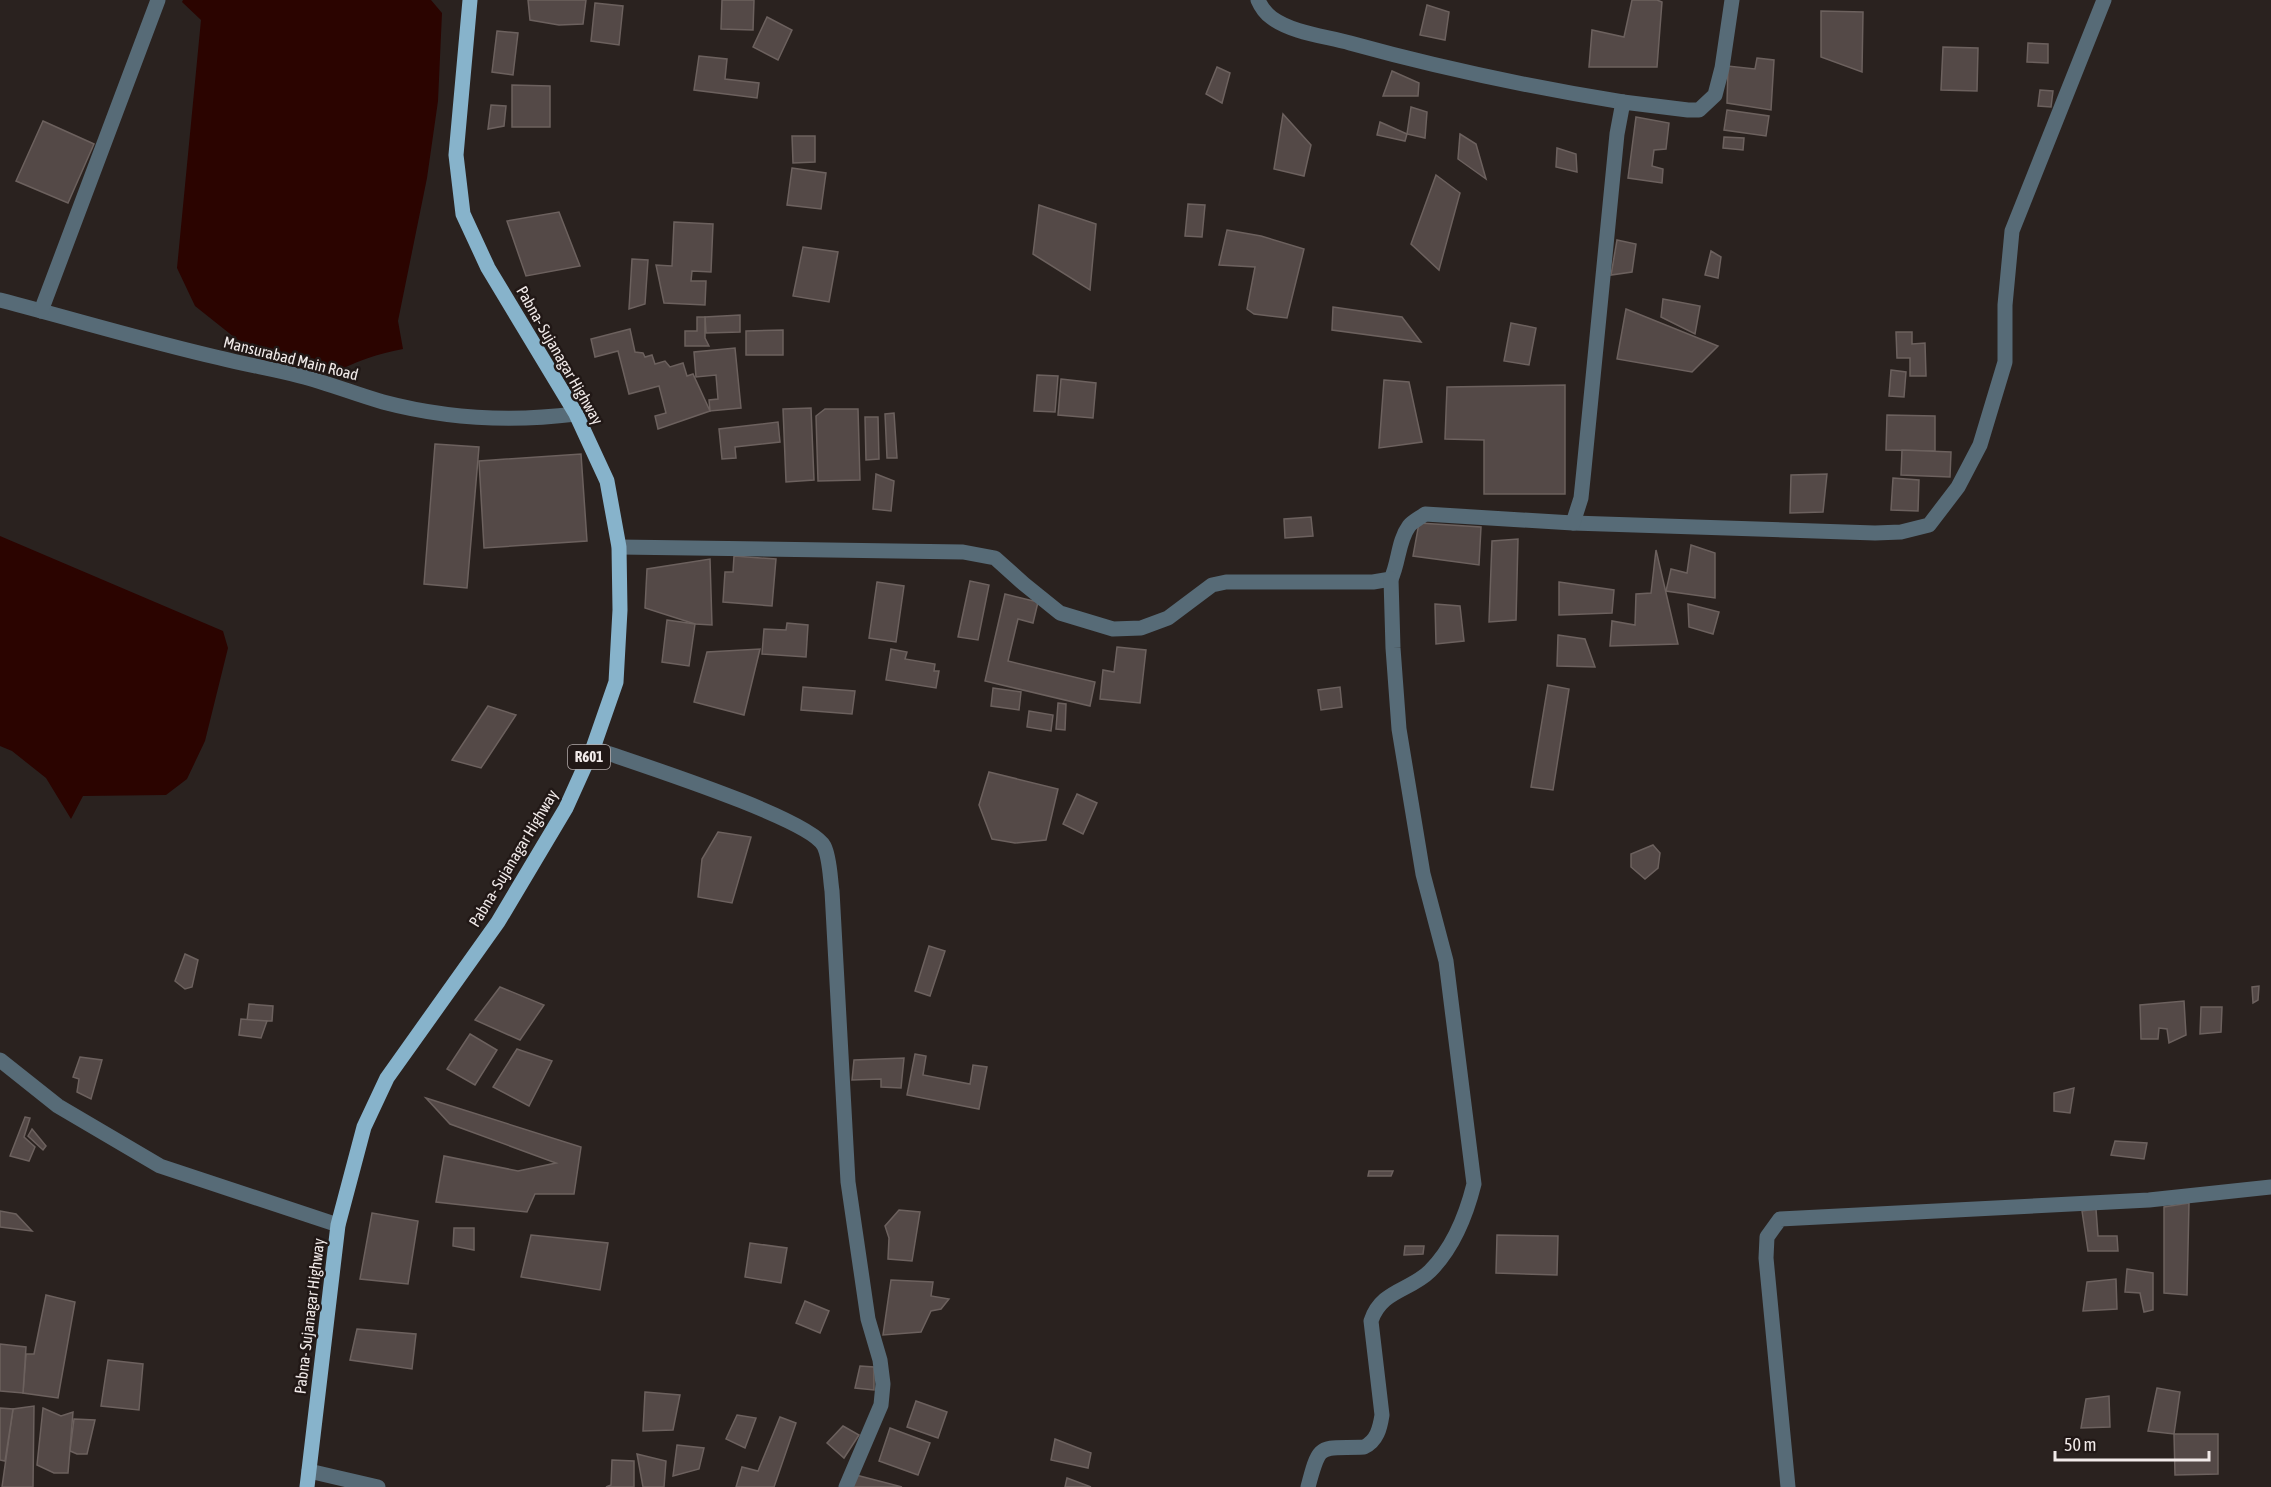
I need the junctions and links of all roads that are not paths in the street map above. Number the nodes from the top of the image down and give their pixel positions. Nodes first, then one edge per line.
1 (158, 0) edge
2 (470, 0) edge
3 (1258, 0) edge
4 (1732, 0) edge
5 (2104, 0) edge
6 (1623, 102) junction
7 (0, 300) edge
8 (42, 311) junction
9 (576, 414) junction
10 (1573, 524) junction
11 (619, 548) junction
12 (1391, 579) junction
13 (593, 748) junction
14 (0, 1060) edge
15 (2271, 1187) edge
16 (338, 1225) junction
17 (309, 1471) junction
18 (307, 1487) edge
19 (378, 1487) edge
20 (846, 1487) edge
21 (1308, 1487) edge
22 (1788, 1487) edge

1 - 8 street
2 - 9 main road, Pabna- Sujanagar Highway / R601
3 - 6 street
4 - 6 street
5 - 10 street
6 - 10 street
7 - 8 street, Mansurabad Main Road
8 - 9 street, Mansurabad Main Road
9 - 11 main road, Pabna- Sujanagar Highway / R601
10 - 12 street
11 - 12 street
11 - 13 main road, Pabna- Sujanagar Highway / R601
12 - 21 street
13 - 16 main road, Pabna- Sujanagar Highway / R601
13 - 20 street
14 - 16 street
15 - 22 street
16 - 17 main road, Pabna- Sujanagar Highway / R601
17 - 18 main road, Pabna- Sujanagar Highway / R601
17 - 19 street

